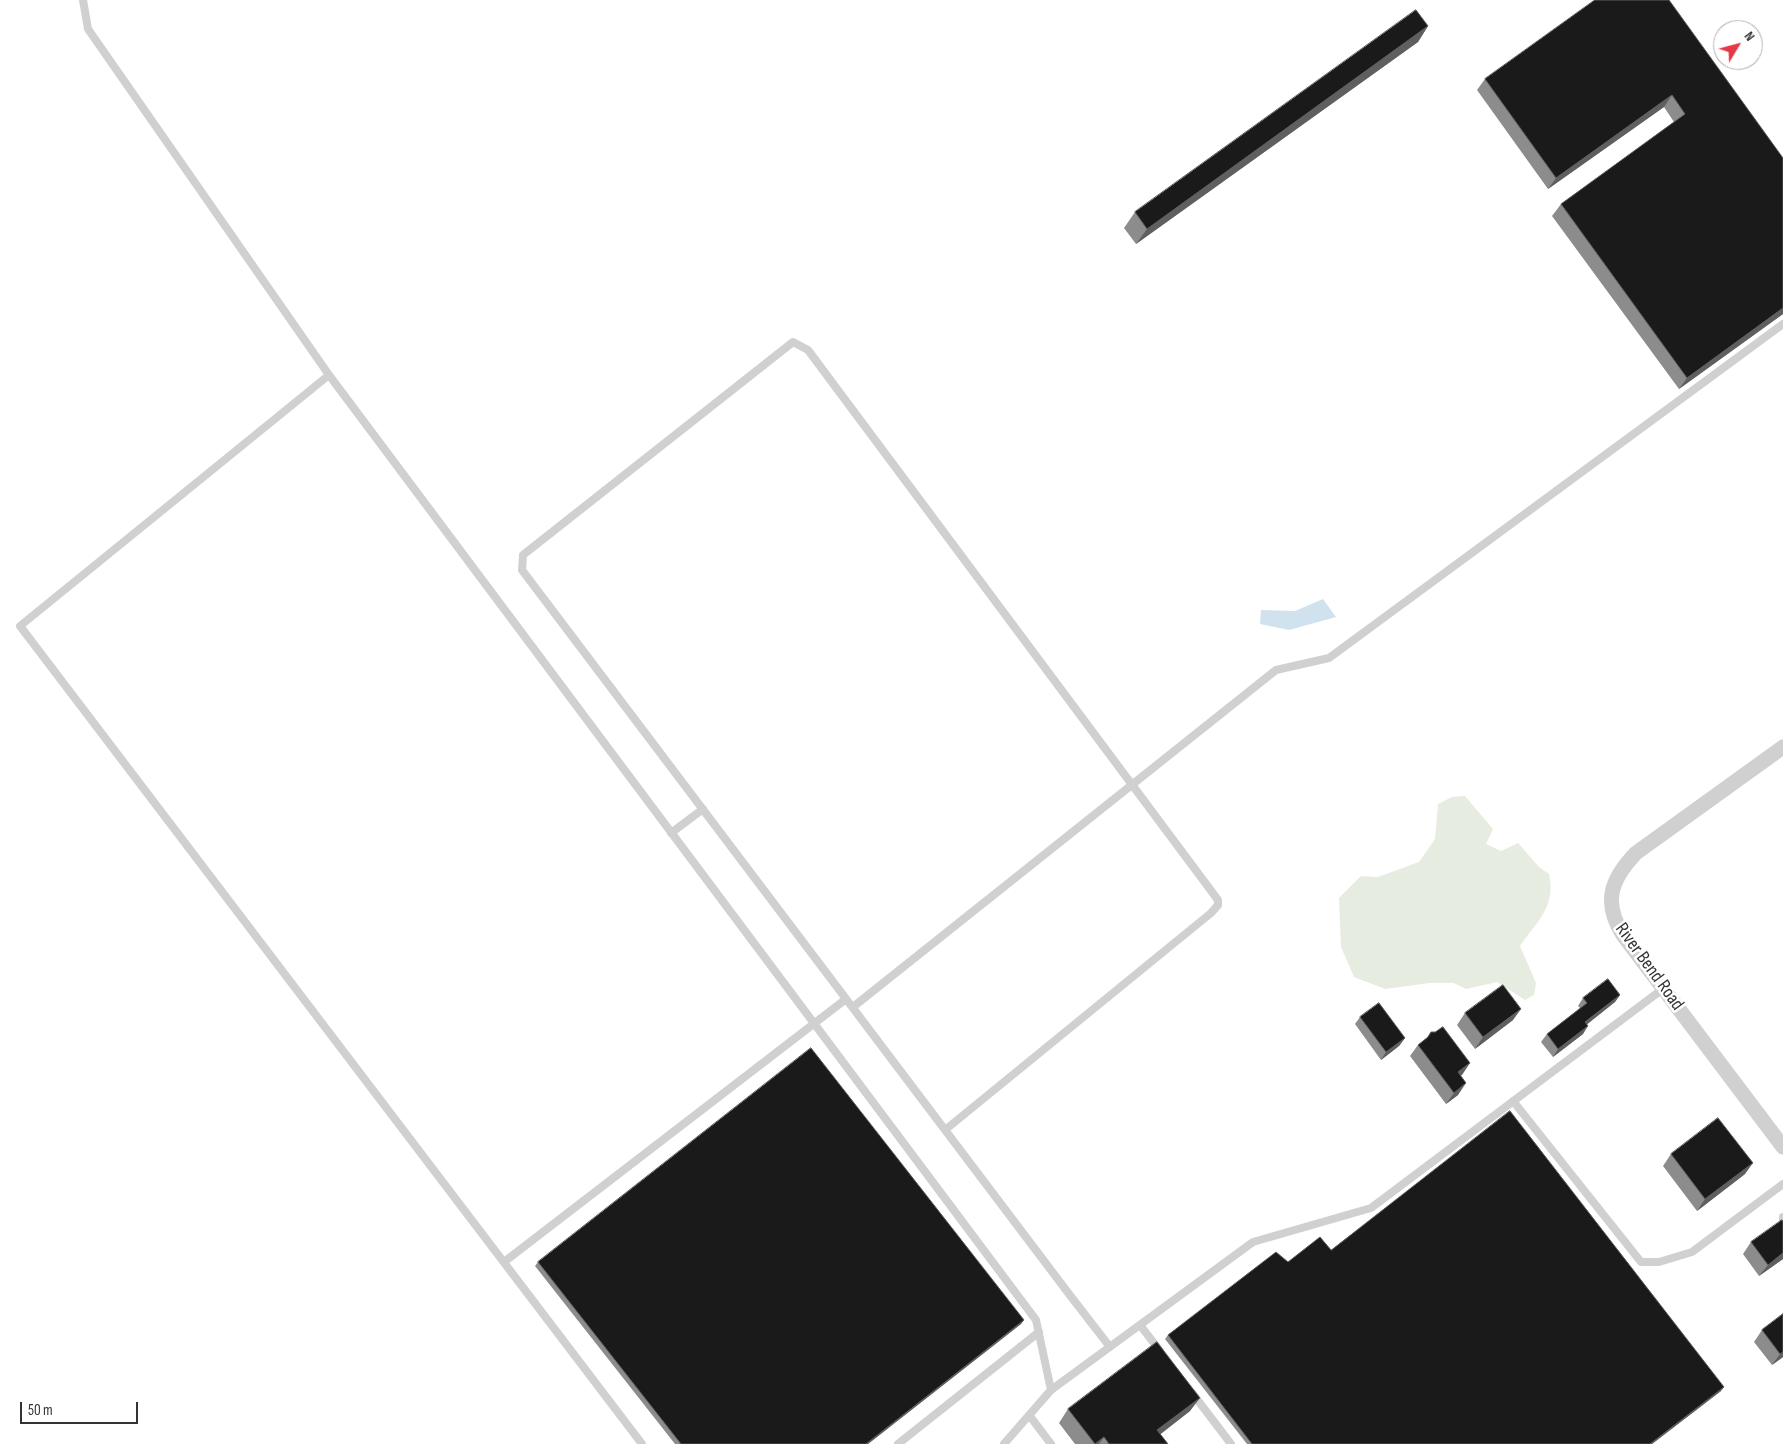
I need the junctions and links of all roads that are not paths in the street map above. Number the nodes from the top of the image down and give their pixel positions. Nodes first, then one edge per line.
1 (83, 0) edge
2 (1783, 324) edge
3 (329, 375) junction
4 (1783, 747) edge
5 (1131, 784) junction
6 (703, 808) junction
7 (671, 833) junction
8 (1664, 988) junction
9 (846, 999) junction
10 (852, 1007) junction
11 (815, 1025) junction
12 (1513, 1101) junction
13 (945, 1130) junction
14 (1783, 1148) edge
15 (1783, 1184) edge
16 (1783, 1217) edge
17 (1783, 1228) edge
18 (504, 1262) junction
19 (1140, 1325) junction
20 (1039, 1332) junction
21 (1110, 1347) junction
22 (1162, 1355) edge
23 (1185, 1385) edge
24 (1051, 1390) junction
25 (1029, 1415) junction
26 (642, 1444) edge
27 (898, 1444) edge
28 (1004, 1444) edge
29 (1051, 1444) edge
30 (1231, 1444) edge

1 - 3 lane
2 - 5 lane
3 - 7 lane
3 - 18 lane
4 - 8 street, River Bend Road
5 - 6 lane
5 - 10 lane
5 - 13 lane
6 - 7 lane
6 - 9 lane
7 - 11 lane
8 - 12 lane
8 - 14 street, River Bend Road
9 - 10 lane
9 - 11 lane
10 - 13 lane
11 - 18 lane
11 - 20 lane
12 - 15 lane
12 - 19 lane
13 - 21 lane
16 - 17 lane
18 - 26 lane
19 - 21 lane
19 - 22 lane
20 - 24 lane
20 - 27 lane
21 - 24 lane
23 - 30 lane
24 - 25 lane
25 - 28 lane
25 - 29 lane

